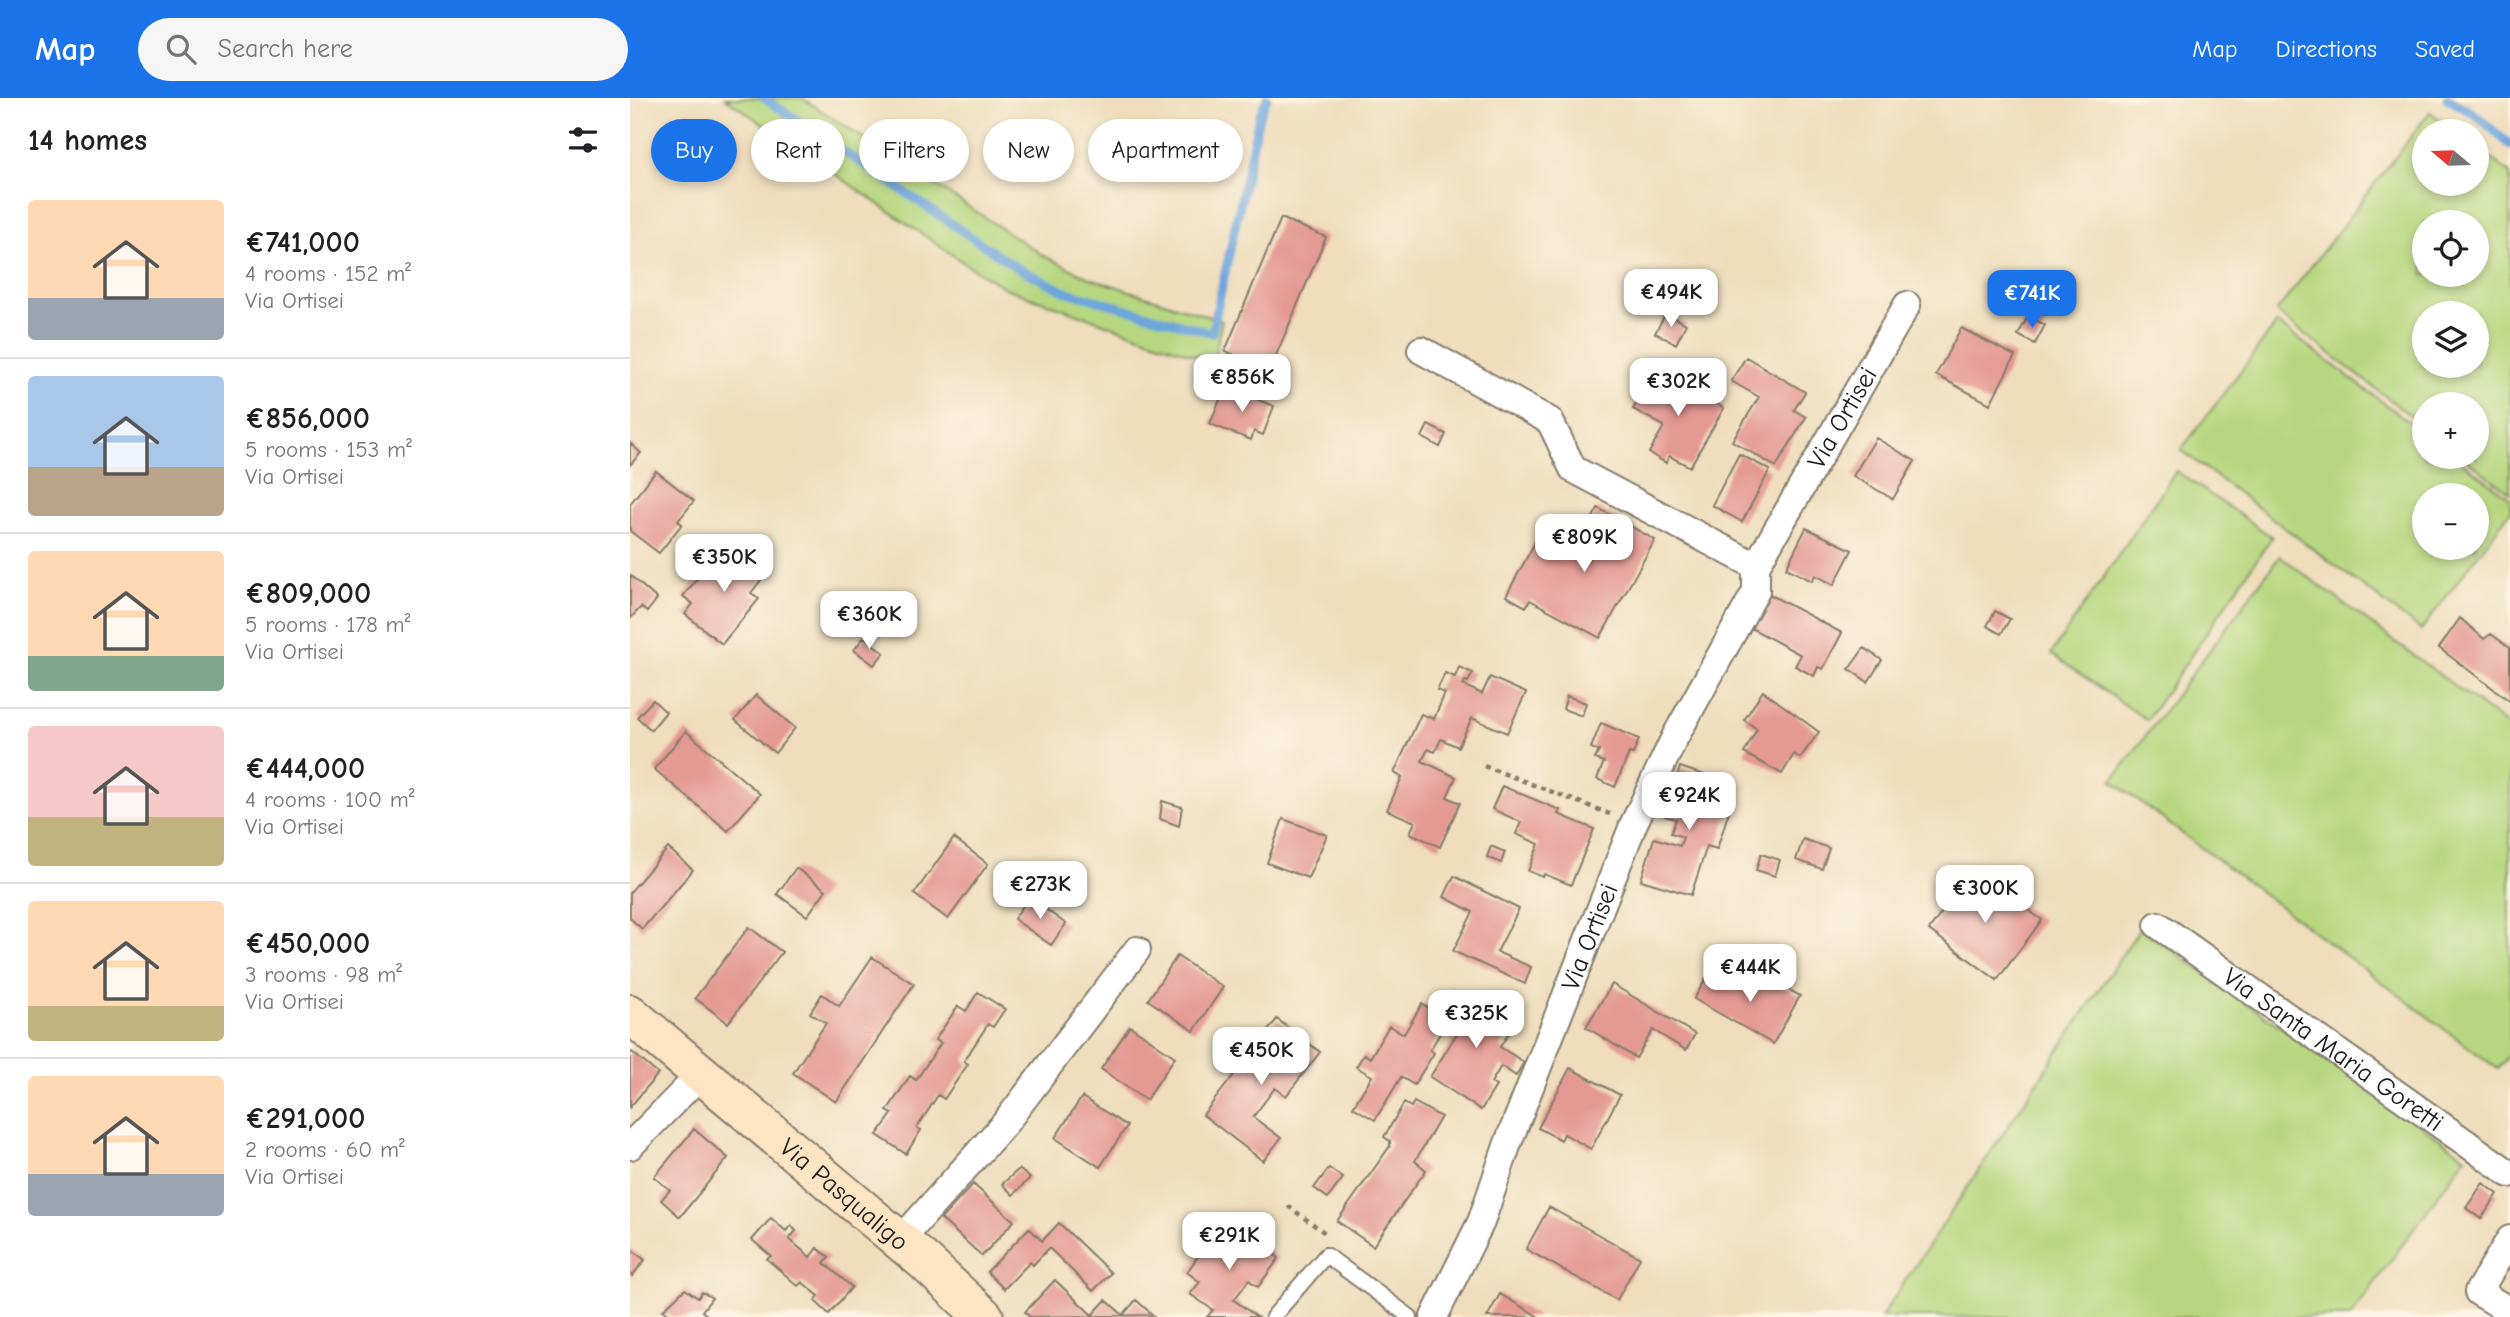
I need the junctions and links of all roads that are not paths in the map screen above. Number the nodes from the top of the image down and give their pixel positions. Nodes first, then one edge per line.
1 (1907, 305) dead end
2 (1421, 350) dead end
3 (1756, 566) junction
4 (2158, 925) dead end
5 (1137, 950) dead end
6 (630, 1014) edge
7 (701, 1074) junction
8 (630, 1146) edge
9 (2510, 1174) edge
10 (2510, 1239) edge
11 (900, 1241) junction
12 (2510, 1311) edge
13 (984, 1317) edge
14 (1273, 1317) edge
15 (1410, 1317) edge
16 (1434, 1317) edge

1 - 3 street, Via Ortisei
2 - 3 street
3 - 16 street, Via Ortisei
4 - 9 street, Via Santa Maria Goretti
5 - 11 street
6 - 7 street, Via Pasqualigo
7 - 8 street
7 - 11 street, Via Pasqualigo
10 - 12 street
11 - 13 street, Via Pasqualigo
14 - 15 lane

